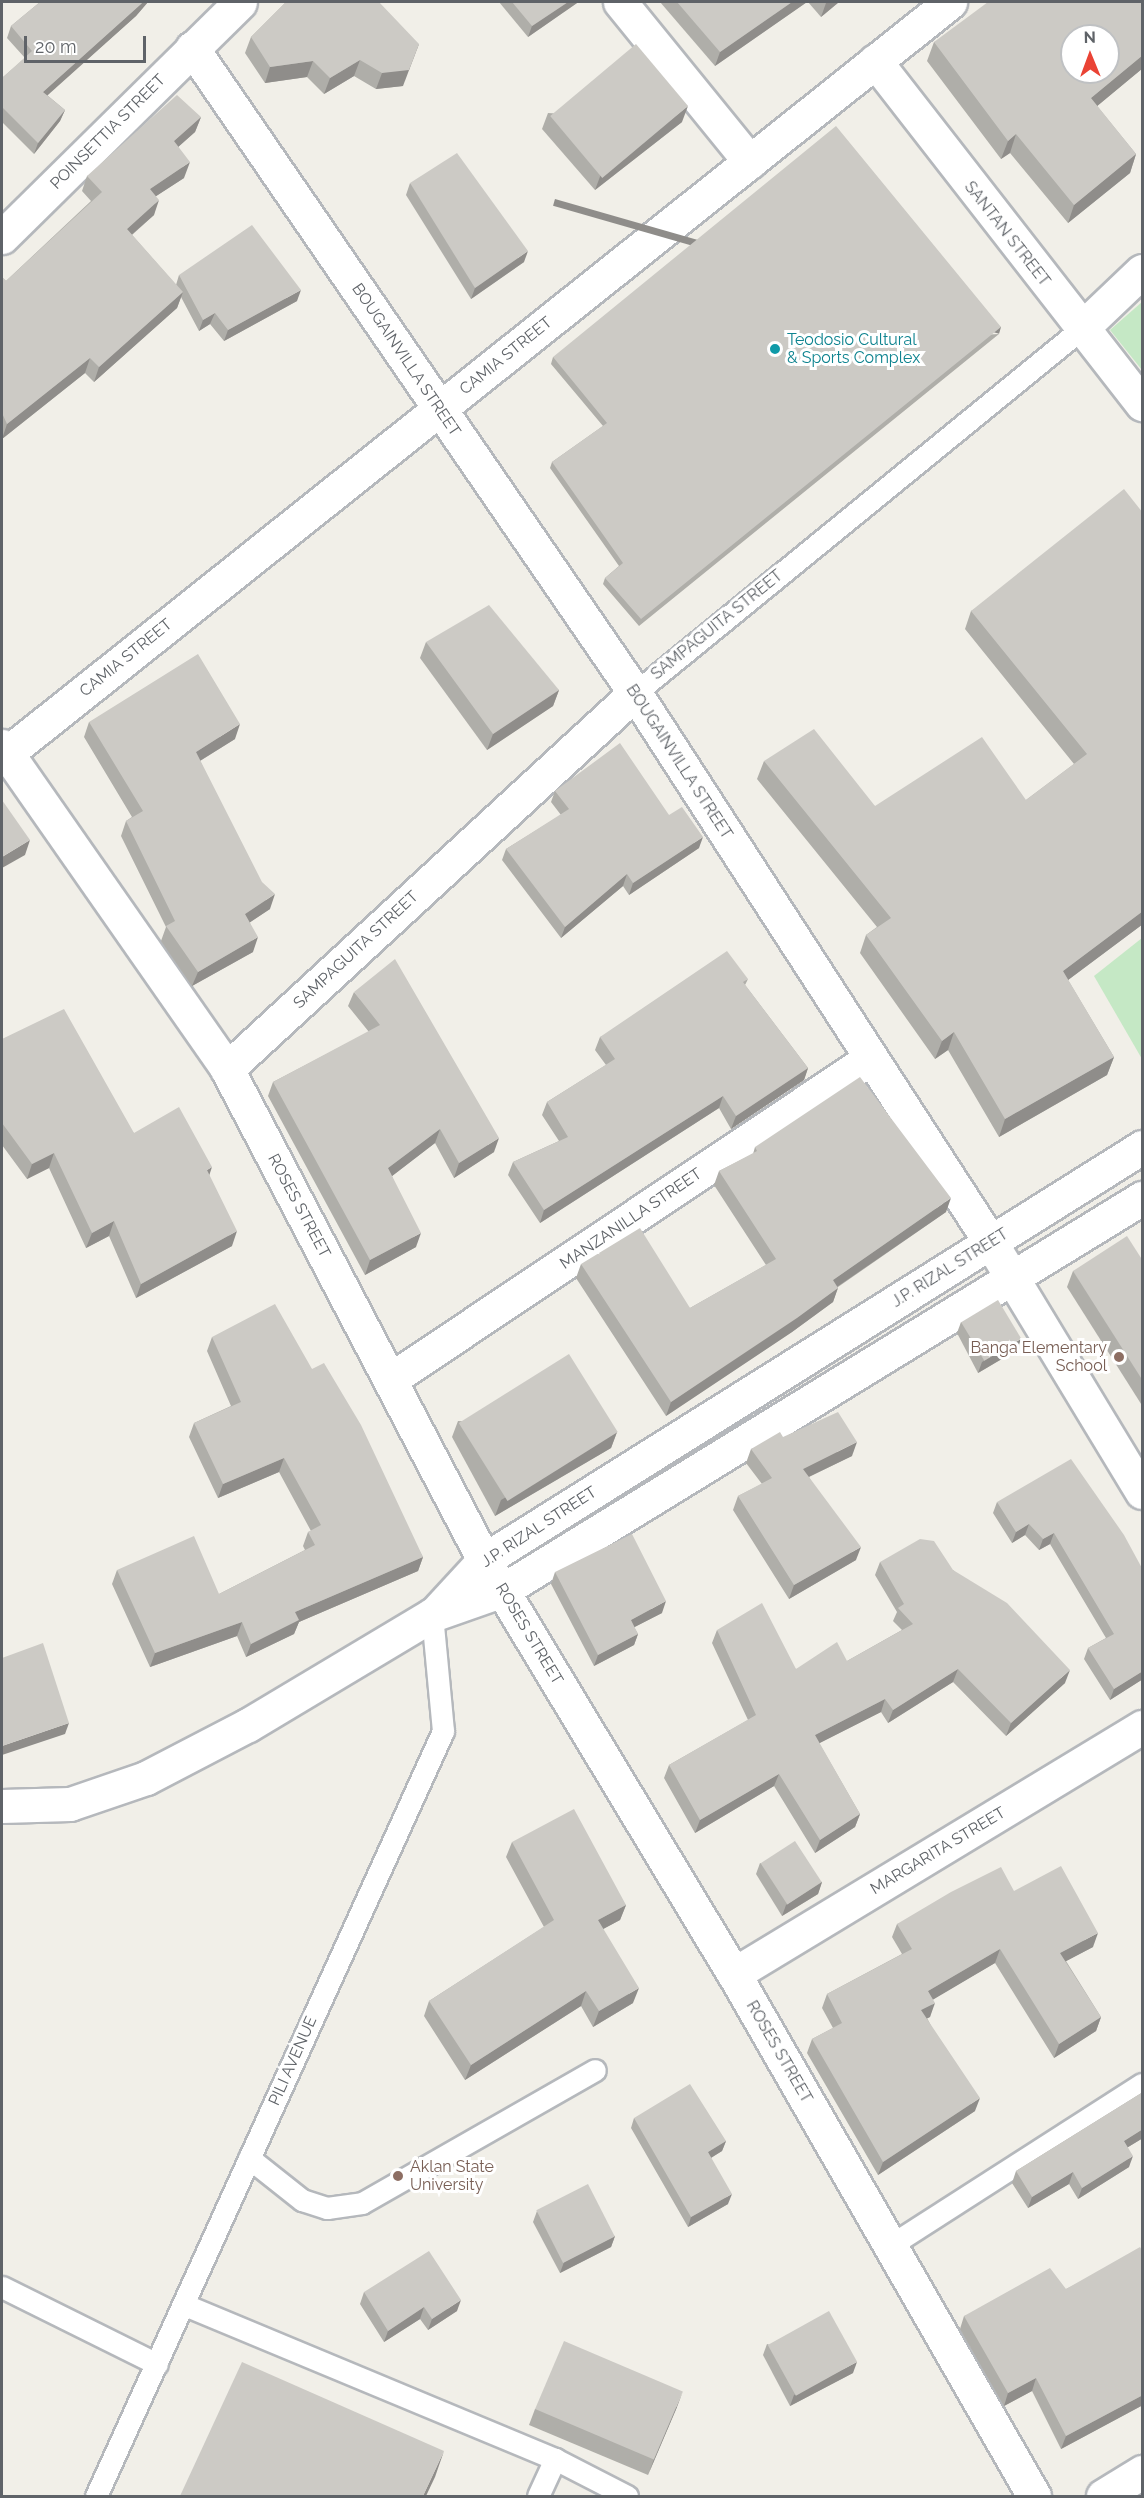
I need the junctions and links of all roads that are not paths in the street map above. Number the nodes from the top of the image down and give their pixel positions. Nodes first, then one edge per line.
1 (240, 2) edge
2 (620, 2) edge
3 (950, 2) edge
4 (192, 48) junction
5 (874, 62) junction
6 (750, 162) junction
7 (2, 237) edge
8 (1143, 271) edge
9 (1081, 329) junction
10 (1143, 404) edge
11 (439, 409) junction
12 (635, 693) junction
13 (4, 750) edge
14 (871, 1058) junction
15 (227, 1069) junction
16 (1143, 1147) edge
17 (1143, 1198) edge
18 (991, 1242) junction
19 (1013, 1280) junction
20 (391, 1379) junction
21 (1143, 1492) edge
22 (484, 1560) junction
23 (503, 1590) junction
24 (432, 1615) junction
25 (1143, 1727) edge
26 (2, 1806) edge
27 (734, 1974) junction
28 (595, 2070) dead end
29 (1143, 2084) edge
30 (249, 2158) junction
31 (891, 2244) junction
32 (2, 2287) edge
33 (185, 2305) junction
34 (157, 2364) junction
35 (555, 2459) junction
36 (1143, 2472) edge
37 (96, 2496) edge
38 (538, 2496) edge
39 (627, 2496) edge
40 (1034, 2496) edge
41 (1103, 2496) edge

1 - 4 street, POINSETTIA STREET
2 - 6 street
3 - 5 street, CAMIA STREET
4 - 7 street, POINSETTIA STREET
4 - 11 street, BOUGAINVILLA STREET
5 - 6 street, CAMIA STREET
5 - 9 street, SANTAN STREET
6 - 11 street, CAMIA STREET
8 - 9 street, SAMPAGUITA STREET
9 - 10 street, SANTAN STREET
9 - 12 lane, SAMPAGUITA STREET
11 - 12 street, BOUGAINVILLA STREET
11 - 13 street, CAMIA STREET
12 - 14 street, BOUGAINVILLA STREET
12 - 15 street, SAMPAGUITA STREET
13 - 15 street, ROSES STREET
14 - 18 street, BOUGAINVILLA STREET
14 - 20 street, MANZANILLA STREET
15 - 20 street, ROSES STREET
16 - 18 street, J.P. RIZAL STREET
17 - 19 street, J.P. RIZAL STREET
18 - 19 street, BOUGAINVILLA STREET
18 - 22 street, J.P. RIZAL STREET
19 - 21 street, BOUGAINVILLA STREET
19 - 23 street, J.P. RIZAL STREET
20 - 22 street, ROSES STREET
22 - 23 street, ROSES STREET
22 - 24 street, J.P. RIZAL STREET
23 - 24 street, J.P. RIZAL STREET
23 - 27 street, ROSES STREET
24 - 26 street
24 - 30 lane, PILI AVENUE
25 - 27 street, MARGARITA STREET
27 - 31 street, ROSES STREET
28 - 30 lane
29 - 31 lane
30 - 33 lane, PILI AVENUE
31 - 40 street, ROSES STREET
32 - 34 lane
33 - 34 lane, PILI AVENUE
33 - 35 lane
34 - 37 lane, PILI AVENUE
35 - 38 lane
35 - 39 lane
36 - 41 street

